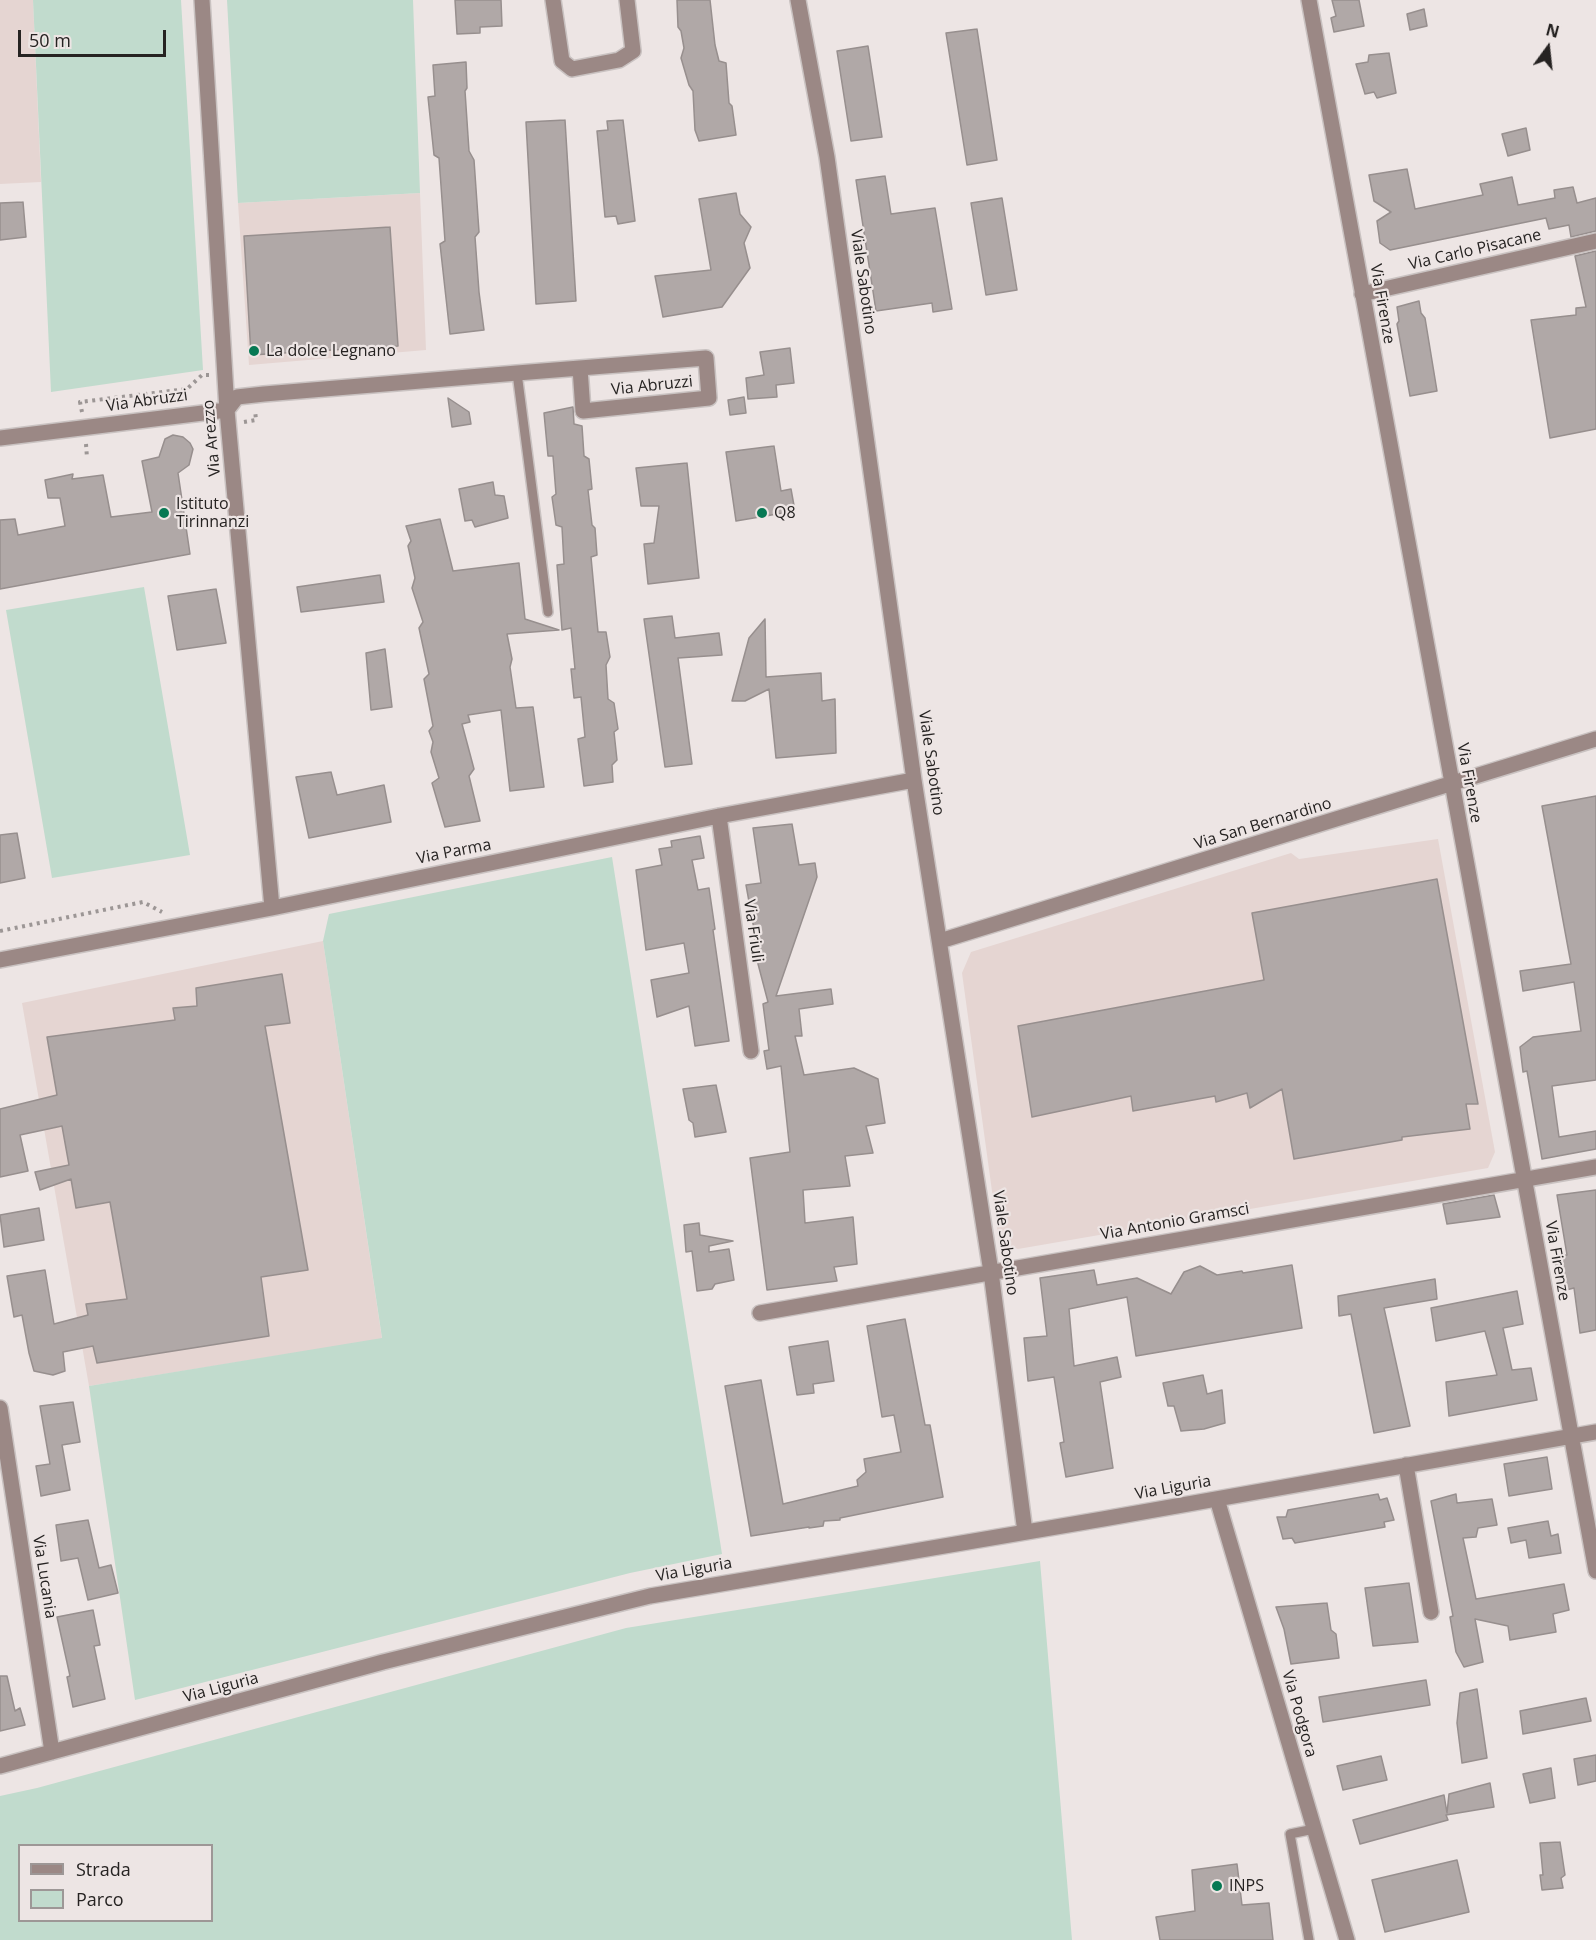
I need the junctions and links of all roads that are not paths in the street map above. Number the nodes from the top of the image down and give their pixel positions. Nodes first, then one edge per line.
1 (202, 0) edge
2 (553, 0) edge
3 (627, 0) edge
4 (798, 0) edge
5 (1309, 0) edge
6 (1596, 241) edge
7 (1362, 294) junction
8 (580, 368) junction
9 (517, 373) junction
10 (227, 410) junction
11 (0, 438) edge
12 (548, 612) dead end
13 (1596, 739) edge
14 (914, 780) junction
15 (1452, 784) junction
16 (719, 816) junction
17 (272, 908) junction
18 (940, 941) junction
19 (0, 960) edge
20 (751, 1051) dead end
21 (1596, 1167) edge
22 (1523, 1179) junction
23 (991, 1272) junction
24 (760, 1313) dead end
25 (0, 1408) edge
26 (1596, 1432) edge
27 (1571, 1436) junction
28 (1406, 1465) junction
29 (1217, 1499) junction
30 (1025, 1532) junction
31 (1596, 1571) edge
32 (1431, 1612) dead end
33 (52, 1752) junction
34 (0, 1766) edge
35 (1314, 1829) junction
36 (1309, 1940) edge
37 (1347, 1940) edge

1 - 10 street, Via Arezzo
2 - 3 street
4 - 14 street, Viale Sabotino
5 - 7 street, Via Firenze
6 - 7 street, Via Carlo Pisacane
7 - 15 street, Via Firenze
8 - 8 street, Via Abruzzi
8 - 9 street, Via Abruzzi
9 - 10 street, Via Abruzzi
9 - 12 lane
10 - 11 street, Via Abruzzi
10 - 17 street, Via Arezzo
13 - 15 street, Via San Bernardino
14 - 16 street, Via Parma
14 - 18 street, Viale Sabotino
15 - 18 street, Via San Bernardino
15 - 22 street, Via Firenze
16 - 17 street, Via Parma
16 - 20 street, Via Friuli
17 - 19 street, Via Parma
18 - 23 street, Viale Sabotino
21 - 22 street, Via Antonio Gramsci
22 - 23 street, Via Antonio Gramsci
22 - 27 street, Via Firenze
23 - 24 street, Via Antonio Gramsci
23 - 30 street, Viale Sabotino
25 - 33 street, Via Lucania
26 - 27 street, Via Liguria
27 - 28 street, Via Liguria
27 - 31 street, Via Firenze
28 - 29 street, Via Liguria
28 - 32 street
29 - 30 street, Via Liguria
29 - 35 street, Via Podgora
30 - 33 street, Via Liguria
33 - 34 street, Via Liguria
35 - 36 lane
35 - 37 street, Via Podgora

